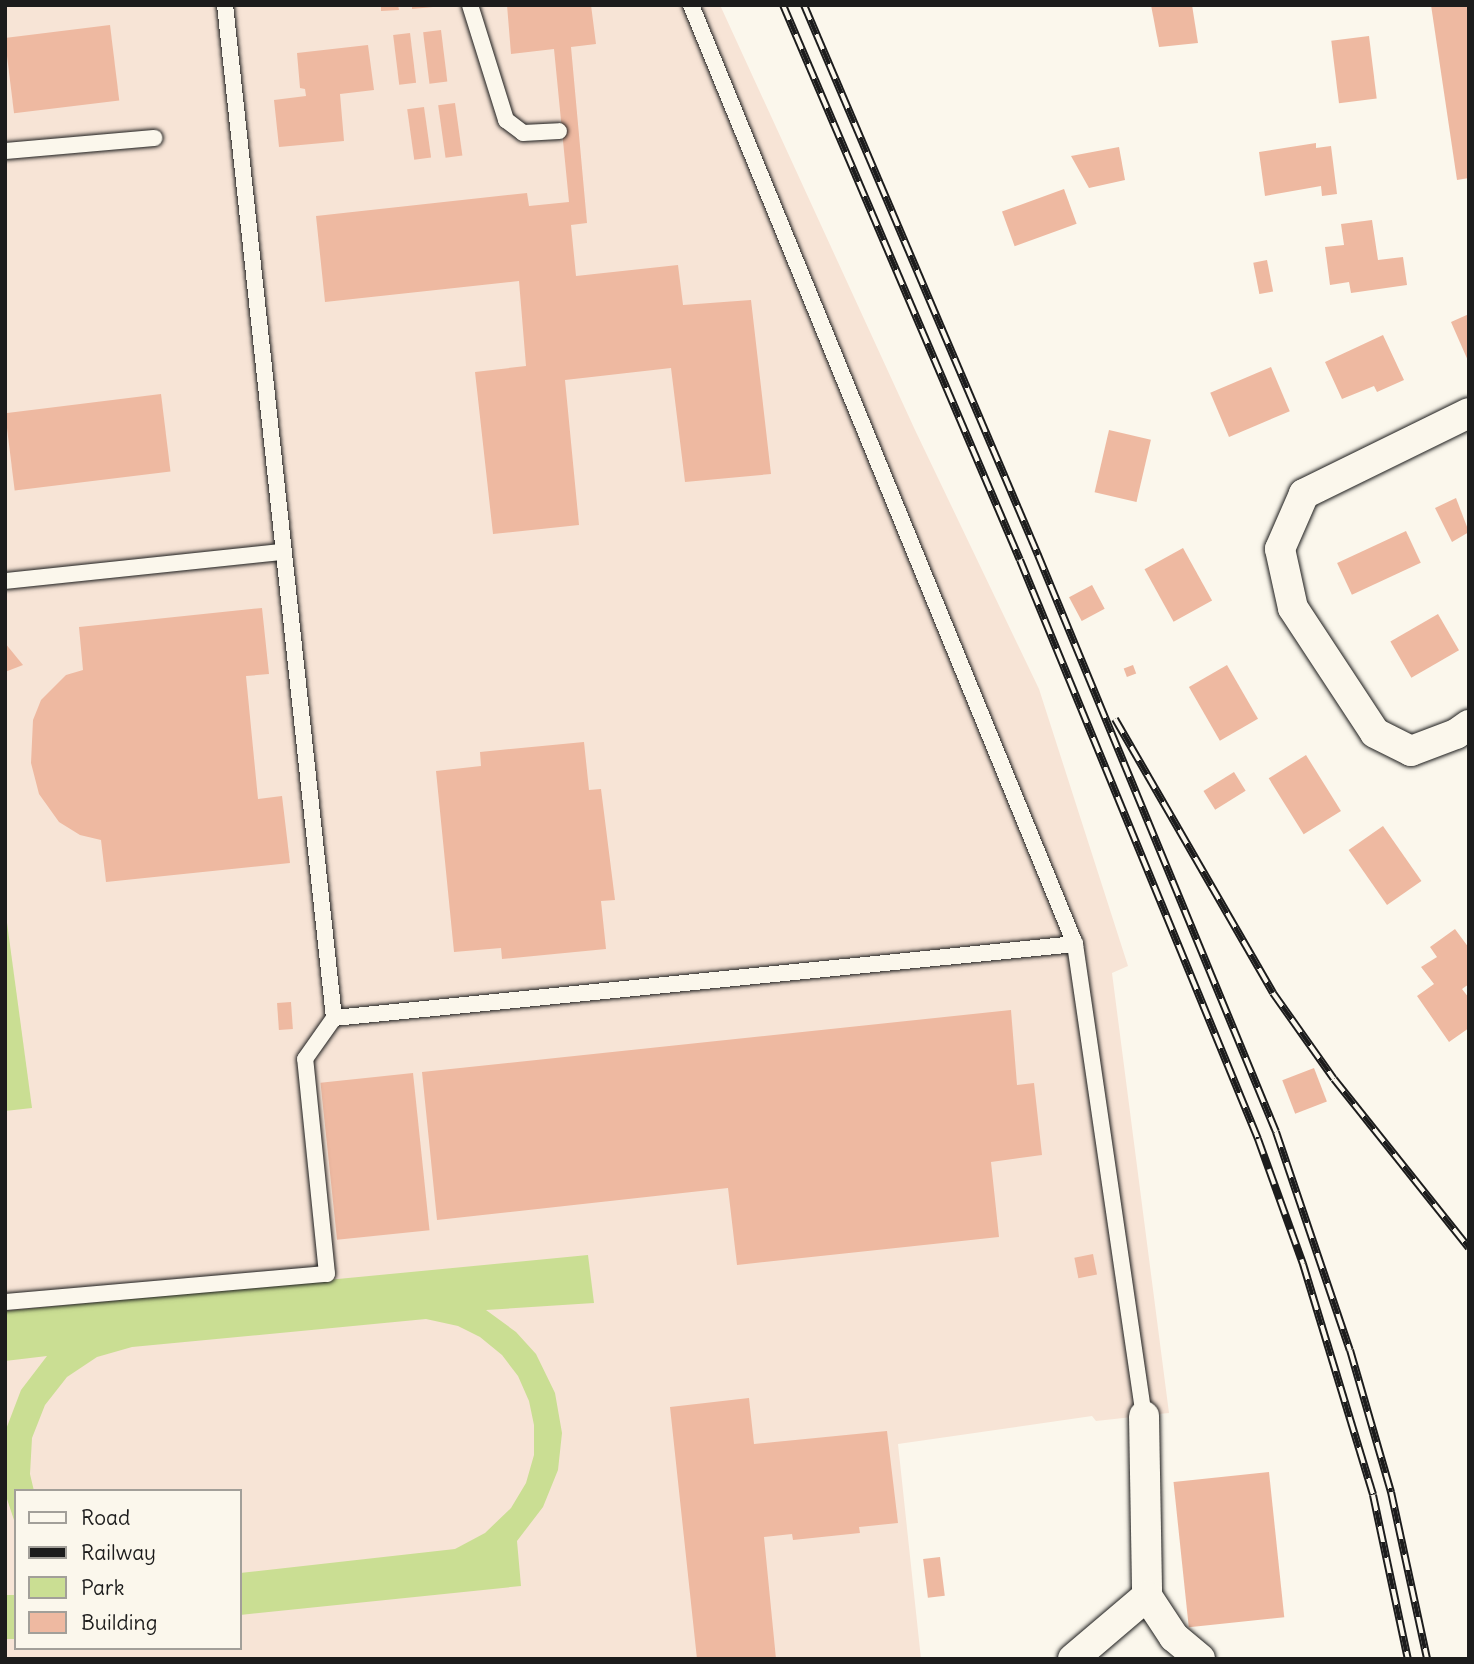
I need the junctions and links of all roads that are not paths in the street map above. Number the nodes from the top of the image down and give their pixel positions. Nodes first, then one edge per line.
1 (225, 5) edge
2 (470, 5) edge
3 (691, 5) edge
4 (559, 131) dead end
5 (154, 138) dead end
6 (5, 151) edge
7 (1469, 413) edge
8 (282, 552) junction
9 (5, 581) edge
10 (1469, 725) edge
11 (1075, 944) junction
12 (334, 1018) junction
13 (5, 1302) edge
14 (1144, 1416) joint
15 (1147, 1596) junction
16 (1073, 1659) edge
17 (1200, 1659) edge

1 - 8 lane
2 - 4 lane
3 - 11 lane
5 - 6 lane
7 - 10 street
8 - 9 lane
8 - 12 lane
11 - 12 lane
11 - 14 lane
12 - 13 lane
14 - 15 street
15 - 16 street
15 - 17 street

